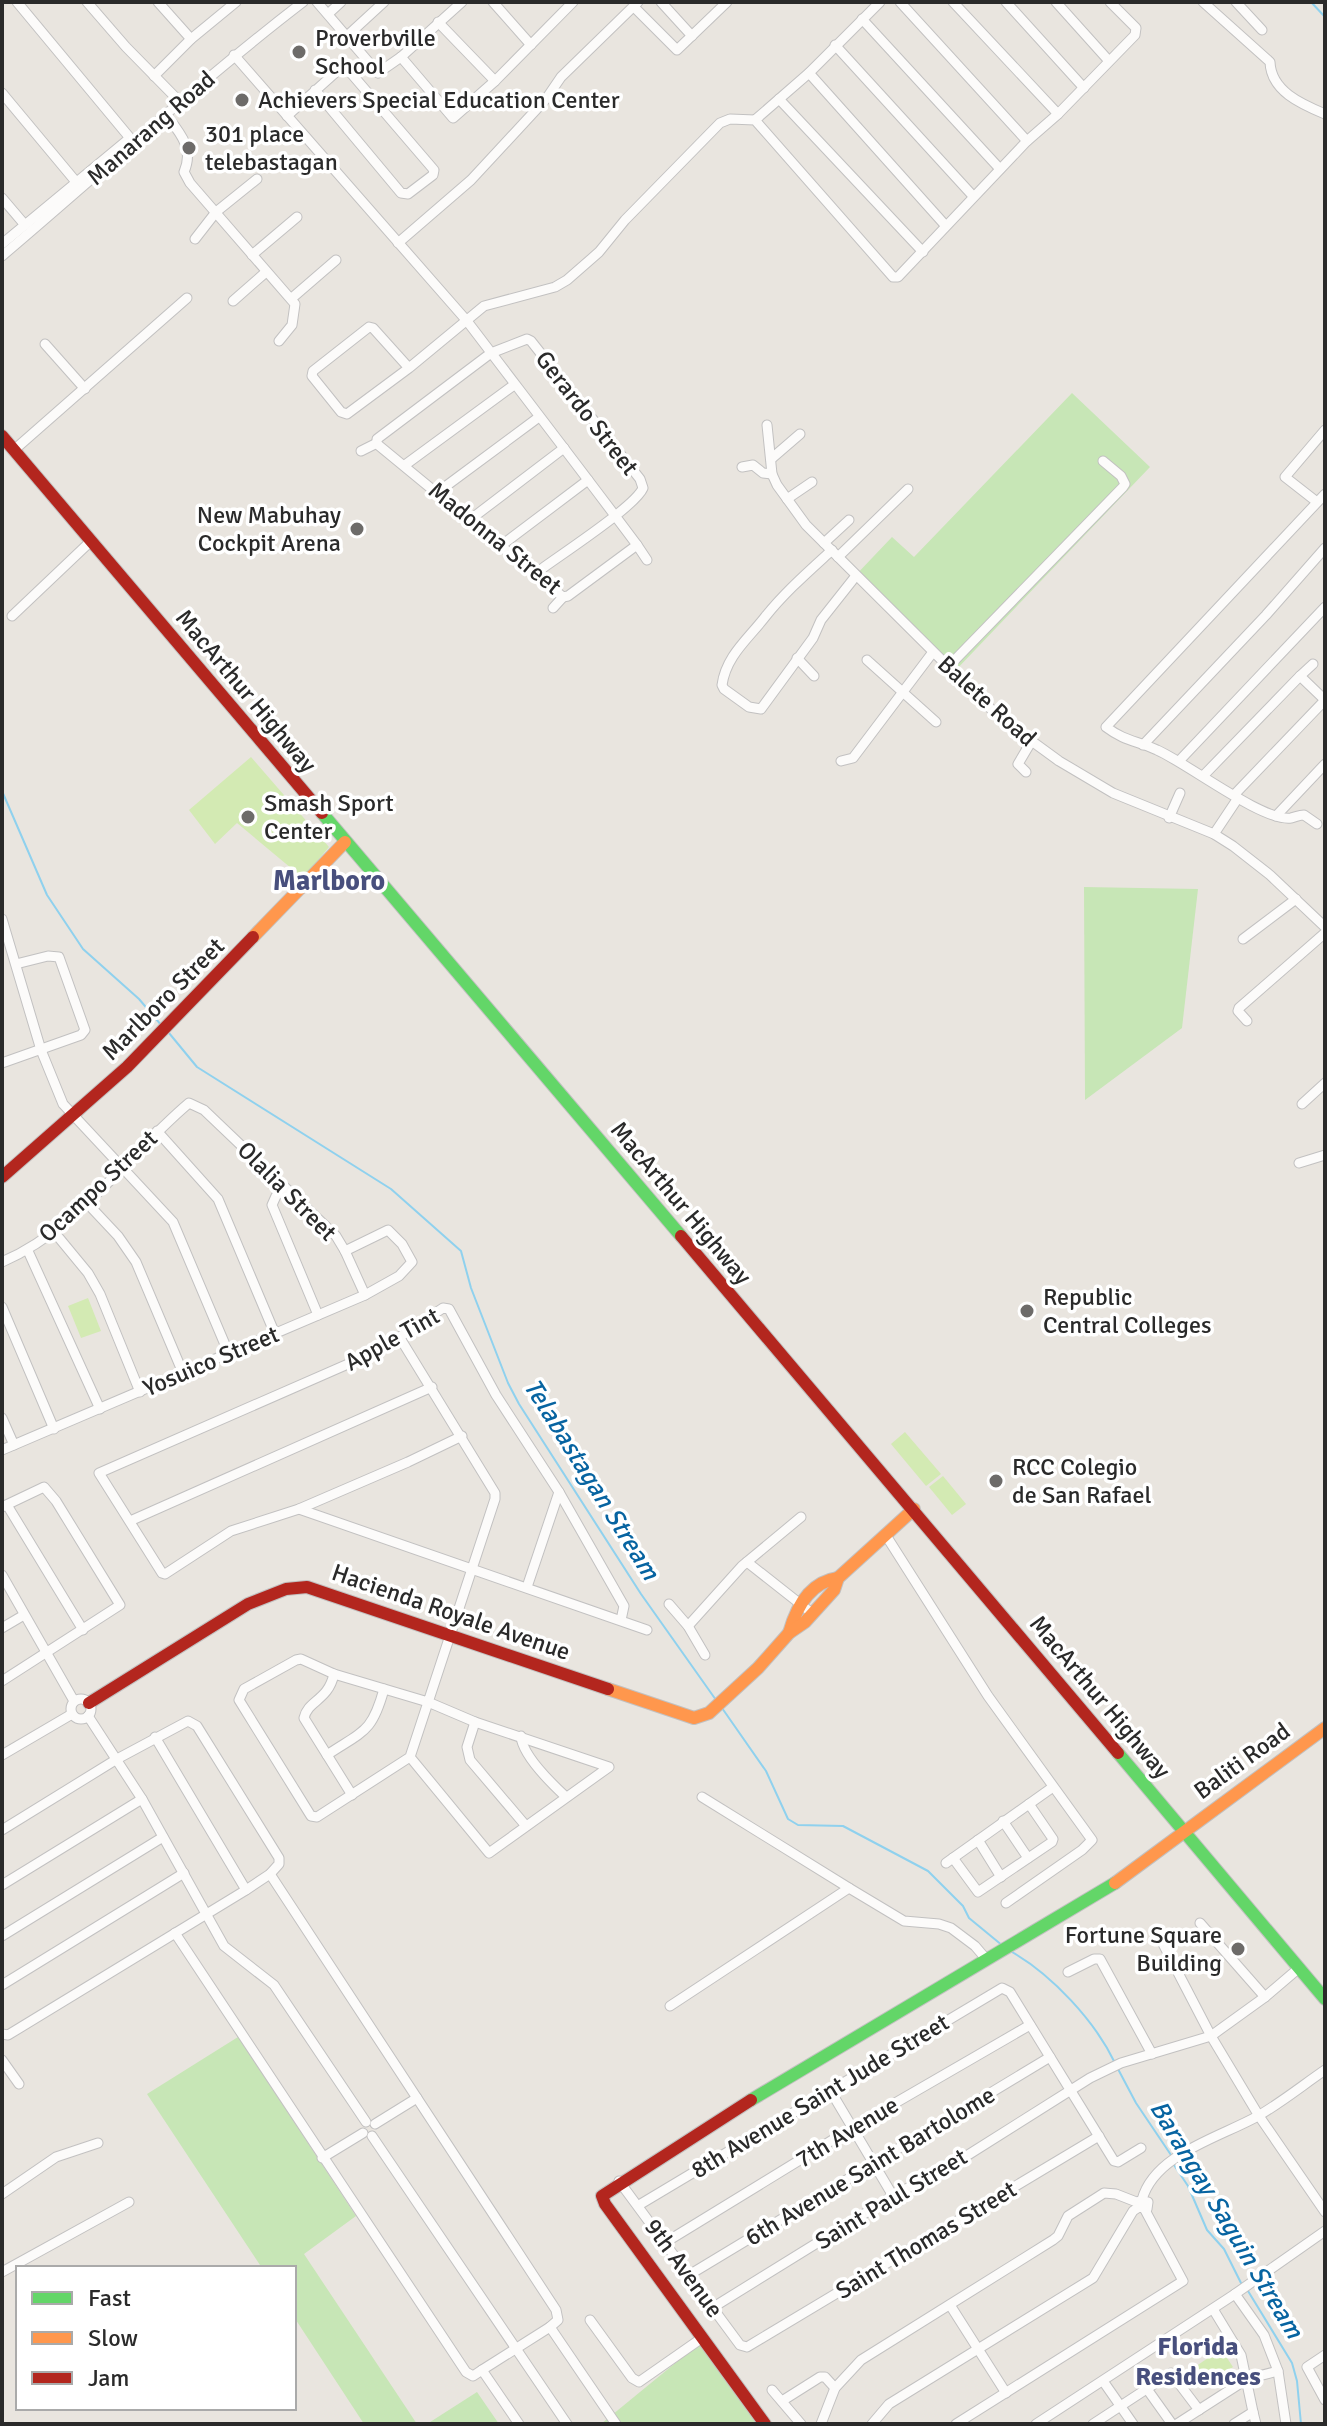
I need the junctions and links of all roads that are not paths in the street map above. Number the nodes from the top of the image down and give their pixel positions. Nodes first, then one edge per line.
1 (17, 2) edge
2 (87, 2) edge
3 (158, 2) edge
4 (303, 2) edge
5 (317, 2) edge
6 (341, 2) edge
7 (384, 2) edge
8 (462, 2) edge
9 (493, 2) edge
10 (661, 2) edge
11 (727, 2) edge
12 (880, 2) edge
13 (900, 2) edge
14 (953, 2) edge
15 (1006, 2) edge
16 (1056, 2) edge
17 (1110, 2) edge
18 (1203, 2) edge
19 (1236, 2) edge
20 (229, 4) edge
21 (566, 4) edge
22 (636, 5) edge
23 (328, 14) junction
24 (862, 19) junction
25 (438, 22) junction
26 (1262, 30) dead end
27 (347, 36) junction
28 (692, 36) junction
29 (191, 39) junction
30 (531, 45) junction
31 (835, 45) junction
32 (234, 55) junction
33 (401, 57) junction
34 (1109, 61) junction
35 (809, 73) junction
36 (154, 76) junction
37 (495, 81) junction
38 (1084, 88) junction
39 (315, 90) junction
40 (2, 93) edge
41 (779, 99) junction
42 (181, 103) junction
43 (1058, 114) junction
44 (1325, 114) edge
45 (167, 116) junction
46 (287, 116) junction
47 (755, 120) junction
48 (1027, 141) junction
49 (1000, 169) junction
50 (257, 179) dead end
51 (77, 183) junction
52 (973, 196) junction
53 (2, 198) edge
54 (216, 212) junction
55 (297, 217) dead end
56 (25, 225) junction
57 (945, 225) junction
58 (195, 239) dead end
59 (398, 243) junction
60 (2, 244) edge
61 (923, 252) junction
62 (252, 255) junction
63 (2, 256) edge
64 (336, 260) dead end
65 (266, 272) junction
66 (187, 298) dead end
67 (292, 298) junction
68 (233, 301) dead end
69 (467, 321) junction
70 (279, 341) dead end
71 (45, 344) dead end
72 (491, 353) junction
73 (409, 368) junction
74 (514, 385) junction
75 (85, 389) junction
76 (539, 417) junction
77 (767, 425) dead end
78 (1325, 430) edge
79 (800, 434) dead end
80 (2, 436) edge
81 (378, 444) junction
82 (564, 448) junction
83 (14, 450) junction
84 (361, 451) dead end
85 (771, 459) junction
86 (1103, 461) dead end
87 (405, 465) junction
88 (742, 467) dead end
89 (772, 474) junction
90 (588, 480) junction
91 (812, 482) dead end
92 (908, 489) dead end
93 (438, 492) junction
94 (1325, 494) edge
95 (787, 499) junction
96 (1317, 502) junction
97 (615, 515) junction
98 (471, 519) junction
99 (849, 520) dead end
100 (91, 541) junction
101 (502, 545) junction
102 (637, 545) junction
103 (1325, 548) edge
104 (831, 550) junction
105 (647, 560) dead end
106 (536, 573) junction
107 (855, 577) junction
108 (563, 597) junction
109 (1325, 607) edge
110 (553, 608) dead end
111 (12, 616) dead end
112 (933, 652) junction
113 (797, 658) junction
114 (867, 660) dead end
115 (1313, 664) dead end
116 (948, 667) junction
117 (814, 676) dead end
118 (1300, 676) junction
119 (904, 693) junction
120 (1325, 700) edge
121 (936, 722) dead end
122 (1031, 742) junction
123 (1143, 745) junction
124 (841, 761) dead end
125 (1179, 761) junction
126 (1325, 764) edge
127 (1026, 772) dead end
128 (1204, 775) junction
129 (1180, 793) dead end
130 (1236, 797) junction
131 (1276, 816) junction
132 (1169, 818) junction
133 (1317, 824) dead end
134 (1214, 834) junction
135 (345, 842) junction
136 (1296, 899) junction
137 (2, 919) edge
138 (1325, 927) edge
139 (1325, 933) edge
140 (1243, 939) dead end
141 (16, 964) junction
142 (1247, 1021) dead end
143 (41, 1050) junction
144 (2, 1063) edge
145 (1325, 1083) edge
146 (189, 1103) joint
147 (1302, 1104) dead end
148 (73, 1117) junction
149 (157, 1131) junction
150 (1325, 1155) edge
151 (1299, 1163) dead end
152 (122, 1169) junction
153 (2, 1177) edge
154 (285, 1188) junction
155 (87, 1203) junction
156 (55, 1233) junction
157 (28, 1251) junction
158 (345, 1251) junction
159 (2, 1262) edge
160 (365, 1295) junction
161 (2, 1307) edge
162 (318, 1315) junction
163 (275, 1334) junction
164 (400, 1338) junction
165 (229, 1354) junction
166 (183, 1373) junction
167 (432, 1387) junction
168 (140, 1392) junction
169 (100, 1409) junction
170 (2, 1418) edge
171 (54, 1429) junction
172 (462, 1436) junction
173 (14, 1445) junction
174 (2, 1450) edge
175 (559, 1492) junction
176 (324, 1497) junction
177 (4, 1506) edge
178 (299, 1509) junction
179 (914, 1509) junction
180 (801, 1517) dead end
181 (328, 1519) junction
182 (130, 1521) junction
183 (885, 1534) junction
184 (747, 1562) junction
185 (474, 1568) junction
186 (3, 1578) edge
187 (838, 1578) junction
188 (527, 1587) junction
189 (669, 1604) dead end
190 (802, 1604) junction
191 (813, 1614) junction
192 (24, 1615) junction
193 (621, 1620) junction
194 (688, 1626) junction
195 (2, 1628) edge
196 (83, 1630) junction
197 (647, 1630) dead end
198 (789, 1633) junction
199 (452, 1635) junction
200 (48, 1652) junction
201 (705, 1655) dead end
202 (334, 1674) junction
203 (2, 1681) edge
204 (384, 1689) junction
205 (74, 1701) junction
206 (428, 1702) junction
207 (89, 1710) junction
208 (72, 1714) junction
209 (475, 1722) junction
210 (1325, 1728) edge
211 (521, 1736) junction
212 (155, 1737) junction
213 (2, 1755) edge
214 (327, 1755) junction
215 (410, 1757) junction
216 (117, 1759) junction
217 (1053, 1787) junction
218 (352, 1795) junction
219 (566, 1797) junction
220 (702, 1797) dead end
221 (142, 1799) junction
222 (1029, 1804) junction
223 (2, 1816) edge
224 (1003, 1821) junction
225 (526, 1826) junction
226 (5, 1828) edge
227 (1184, 1830) junction
228 (163, 1837) junction
229 (978, 1840) junction
230 (1028, 1858) junction
231 (184, 1873) junction
232 (270, 1874) junction
233 (1001, 1877) junction
234 (2, 1885) edge
235 (849, 1888) junction
236 (246, 1890) junction
237 (1006, 1903) dead end
238 (205, 1915) junction
239 (1200, 1923) dead end
240 (175, 1933) junction
241 (2, 1936) edge
242 (1161, 1940) dead end
243 (992, 1957) junction
244 (1299, 1968) junction
245 (1068, 1972) dead end
246 (2, 1985) edge
247 (1265, 1997) junction
248 (1325, 1999) edge
249 (670, 2006) dead end
250 (1030, 2025) junction
251 (2, 2034) edge
252 (1211, 2036) junction
253 (1152, 2054) junction
254 (1050, 2057) junction
255 (2, 2060) edge
256 (1325, 2070) edge
257 (19, 2084) dead end
258 (1070, 2089) junction
259 (830, 2090) junction
260 (417, 2098) junction
261 (1259, 2116) junction
262 (371, 2123) junction
263 (852, 2128) junction
264 (368, 2135) junction
265 (1099, 2136) junction
266 (98, 2143) dead end
267 (1141, 2148) dead end
268 (322, 2158) junction
269 (872, 2163) junction
270 (619, 2181) junction
271 (2, 2194) edge
272 (893, 2196) junction
273 (129, 2202) dead end
274 (639, 2205) junction
275 (1141, 2205) junction
276 (1325, 2212) edge
277 (1325, 2231) edge
278 (666, 2242) junction
279 (3, 2269) edge
280 (689, 2275) junction
281 (1236, 2293) junction
282 (950, 2305) junction
283 (712, 2308) junction
284 (1213, 2309) junction
285 (590, 2320) dead end
286 (550, 2327) junction
287 (702, 2338) junction
288 (753, 2343) joint
289 (515, 2348) junction
290 (978, 2349) junction
291 (1325, 2355) edge
292 (482, 2370) junction
293 (1278, 2371) junction
294 (1247, 2379) junction
295 (1103, 2381) junction
296 (835, 2388) junction
297 (1147, 2389) junction
298 (772, 2390) dead end
299 (1006, 2393) junction
300 (1325, 2400) edge
301 (782, 2401) junction
302 (1121, 2406) junction
303 (1199, 2410) junction
304 (1253, 2412) junction
305 (519, 2424) edge
306 (567, 2424) edge
307 (616, 2424) edge
308 (765, 2424) edge
309 (801, 2424) edge
310 (821, 2424) edge
311 (872, 2424) edge
312 (956, 2424) edge
313 (1036, 2424) edge
314 (1093, 2424) edge
315 (1133, 2424) edge
316 (1175, 2424) edge
317 (1234, 2424) edge
318 (1256, 2424) edge
319 (1286, 2424) edge

1 - 51 street
2 - 36 street
3 - 29 street
4 - 32 street, Manarang Road
5 - 23 street
6 - 23 street
7 - 27 street
8 - 25 street
9 - 30 street
10 - 28 street
11 - 28 street
12 - 24 street
13 - 48 street
14 - 43 street
15 - 38 street
16 - 34 street
17 - 34 street
18 - 44 street
19 - 26 street
20 - 29 street
21 - 30 street
22 - 28 street
22 - 59 street
23 - 27 street
24 - 31 street
24 - 49 street
25 - 33 street
25 - 37 street
27 - 33 street
29 - 36 street
30 - 37 street
31 - 35 street
31 - 52 street
32 - 42 street, Manarang Road
32 - 46 street
33 - 37 street
34 - 38 street
35 - 41 street
35 - 57 street
36 - 42 street
38 - 43 street
39 - 39 street
39 - 46 street
40 - 51 street
41 - 47 street
41 - 61 street
42 - 45 street, Manarang Road
43 - 48 street
45 - 54 street
45 - 63 street, Manarang Road
46 - 59 street
47 - 61 street
47 - 69 street
48 - 49 street
49 - 52 street
50 - 54 street
51 - 56 street
52 - 57 street
53 - 56 street
54 - 58 street
54 - 62 street
55 - 62 street
56 - 60 street
57 - 61 street
59 - 69 street
62 - 65 street
64 - 67 street
65 - 67 street
65 - 68 street
66 - 75 street
67 - 70 street
69 - 72 street
69 - 73 street
71 - 75 street
72 - 74 street
72 - 81 street
72 - 97 street, Gerardo Street
73 - 73 street
74 - 76 street
74 - 87 street
75 - 83 street
76 - 82 street
76 - 93 street
77 - 85 street, Balete Road
78 - 96 street
79 - 85 street
80 - 83 main road, MacArthur Highway
81 - 84 street
81 - 87 street, Madonna Street
82 - 90 street
82 - 98 street
83 - 100 main road, MacArthur Highway
85 - 89 street, Balete Road
86 - 116 street
87 - 93 street, Madonna Street
88 - 89 street
89 - 95 street, Balete Road
90 - 97 street
90 - 101 street
91 - 95 street
92 - 104 street
93 - 98 street, Madonna Street
94 - 96 street
95 - 104 street, Balete Road
96 - 123 street
97 - 102 street
97 - 106 street
98 - 101 street, Madonna Street
99 - 104 street
100 - 111 street
100 - 135 main road, MacArthur Highway
101 - 106 street, Madonna Street
102 - 105 street
102 - 108 street, Madonna Street
103 - 123 street
104 - 107 street, Balete Road
104 - 113 street
106 - 108 street, Madonna Street
107 - 112 street, Balete Road
107 - 113 street
108 - 110 street
109 - 125 street
112 - 116 street, Balete Road
112 - 119 street
113 - 117 street
114 - 119 street
115 - 118 street
116 - 122 street, Balete Road
118 - 120 street
118 - 128 street
119 - 121 street
119 - 124 street
120 - 130 street
122 - 127 street
122 - 132 street, Balete Road
123 - 125 street
125 - 128 street
126 - 131 street
128 - 130 street
129 - 132 street
130 - 131 street
130 - 134 street
131 - 133 street
132 - 134 street, Balete Road
134 - 136 street, Balete Road
135 - 148 main road, Marlboro Street
135 - 179 main road, MacArthur Highway
136 - 138 street, Balete Road
136 - 140 street
137 - 141 street
139 - 142 street
141 - 143 street
141 - 143 street
143 - 144 street
143 - 148 street
145 - 147 street
146 - 149 street, Ocampo Street
146 - 154 street, Olalia Street
148 - 152 street
148 - 153 main road, Marlboro Street
149 - 152 street, Ocampo Street
149 - 163 street
150 - 151 street
152 - 155 street, Ocampo Street
152 - 165 street
154 - 158 street, Olalia Street
154 - 162 street
155 - 156 street, Ocampo Street
155 - 166 street
156 - 157 street, Ocampo Street
156 - 168 street
157 - 159 street, Ocampo Street
157 - 169 street
158 - 160 street, Olalia Street
158 - 160 street, Yosuico Street
160 - 162 street, Yosuico Street
161 - 171 street
162 - 163 street, Yosuico Street
163 - 165 street, Yosuico Street
164 - 167 street
164 - 175 street, Apple Tint
164 - 182 street, Apple Tint
165 - 166 street, Yosuico Street
166 - 168 street, Yosuico Street
167 - 172 street
167 - 182 street
168 - 169 street, Yosuico Street
169 - 171 street, Yosuico Street
170 - 173 street
171 - 173 street, Yosuico Street
172 - 176 street
172 - 185 street
173 - 174 street, Yosuico Street
175 - 188 street
175 - 193 street, Apple Tint
176 - 178 street
176 - 181 street
177 - 196 street
177 - 196 street
178 - 181 street
178 - 182 street
179 - 183 main road, Hacienda Royale Avenue
179 - 227 main road, MacArthur Highway
180 - 184 street
181 - 185 street
183 - 187 main road, Hacienda Royale Avenue
183 - 217 street
184 - 190 street
184 - 194 street
185 - 188 street
185 - 199 street
186 - 192 street
187 - 190 main road, Hacienda Royale Avenue
187 - 191 main road, Hacienda Royale Avenue
188 - 193 street
189 - 194 street
190 - 191 street
190 - 198 main road, Hacienda Royale Avenue
191 - 198 main road, Hacienda Royale Avenue
192 - 195 street
192 - 200 street
193 - 197 street
194 - 201 street
196 - 200 street
198 - 199 main road, Hacienda Royale Avenue
199 - 206 street
199 - 207 main road, Hacienda Royale Avenue
200 - 203 street
200 - 205 street
202 - 204 street
202 - 214 street
202 - 218 street
204 - 206 street
204 - 214 street
205 - 207 street
205 - 208 street
206 - 209 street
206 - 215 street
207 - 208 street
207 - 216 street
208 - 213 street
209 - 211 street
209 - 225 street
210 - 227 main road, Baliti Road
211 - 219 street
211 - 219 street
212 - 216 street
212 - 232 street
212 - 236 street
214 - 218 street
215 - 218 street
215 - 225 street
216 - 221 street
216 - 226 street
217 - 222 street
217 - 237 street
219 - 225 street
220 - 235 street
221 - 228 street
221 - 234 street
222 - 224 street
222 - 230 street
223 - 226 street
224 - 229 street
224 - 230 street
227 - 243 main road, Baliti Road
227 - 244 main road, MacArthur Highway
228 - 231 street
228 - 241 street
229 - 233 street
229 - 233 street
230 - 233 street
231 - 238 street
231 - 246 street
232 - 236 street
232 - 260 street
235 - 243 street
235 - 249 street
236 - 238 street
238 - 240 street
238 - 262 street
239 - 247 street
240 - 251 street
240 - 268 street
242 - 252 street
243 - 270 main road, Baliti Road
244 - 247 street, Saint Paul Street
244 - 248 main road, MacArthur Highway
245 - 253 street
247 - 252 street, Saint Paul Street
250 - 254 street
250 - 259 street, 8th Avenue Saint Jude Street
250 - 263 street, 7th Avenue
252 - 253 street, Saint Paul Street
252 - 261 street
253 - 258 street, Saint Paul Street
254 - 258 street
254 - 269 street, 6th Avenue Saint Bartolome
255 - 257 street
256 - 261 street
258 - 265 street
258 - 272 street, Saint Paul Street
259 - 263 street
259 - 274 street, 8th Avenue Saint Jude Street
260 - 262 street
260 - 286 street
261 - 275 street
261 - 276 street
262 - 264 street
263 - 269 street
263 - 278 street, 7th Avenue
264 - 268 street
264 - 289 street
265 - 267 street
265 - 288 street, Saint Thomas Street
266 - 271 street
268 - 292 street
269 - 272 street
269 - 280 street, 6th Avenue Saint Bartolome
270 - 274 street, 9th Avenue
270 - 287 main road
272 - 283 street, Saint Paul Street
273 - 279 street
274 - 278 street, 9th Avenue
275 - 282 street
275 - 290 street
275 - 299 street
277 - 281 street
278 - 280 street, 9th Avenue
280 - 283 street, 9th Avenue
281 - 284 street
281 - 293 street
282 - 290 street
282 - 296 street
283 - 288 street, 9th Avenue
284 - 294 street
284 - 295 street
285 - 287 street
286 - 289 street
286 - 307 street
287 - 308 main road
289 - 292 street
289 - 306 street
290 - 299 street
290 - 311 street
291 - 300 street
292 - 305 street
293 - 294 street
293 - 319 street
294 - 303 street
294 - 304 street
295 - 302 street
295 - 313 street
296 - 301 street
296 - 310 street
297 - 302 street
297 - 303 street
297 - 316 street
298 - 301 street
299 - 312 street
301 - 309 street
302 - 314 street
302 - 315 street
303 - 316 street
304 - 317 street
304 - 318 street

